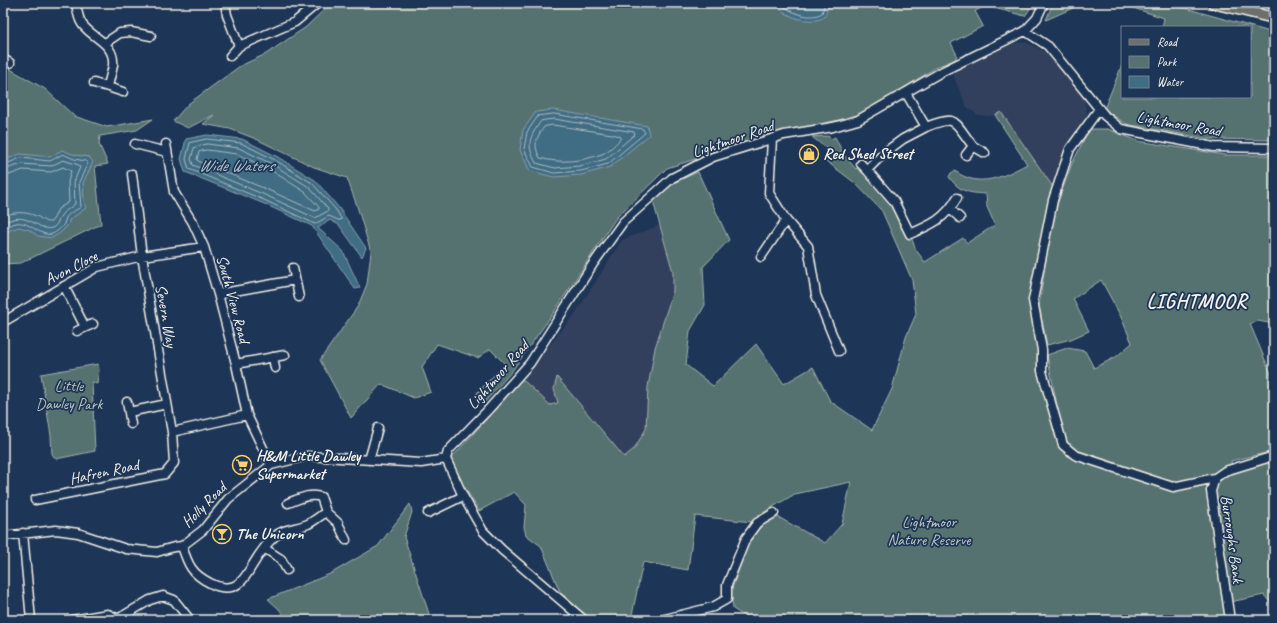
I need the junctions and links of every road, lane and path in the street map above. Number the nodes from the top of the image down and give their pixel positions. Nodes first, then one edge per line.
1 (76, 3) edge
2 (225, 3) edge
3 (318, 3) edge
4 (1044, 3) edge
5 (1212, 3) edge
6 (1274, 18) edge
7 (1025, 31) junction
8 (146, 37) dead end
9 (105, 43) junction
10 (240, 46) junction
11 (230, 56) dead end
12 (94, 83) dead end
13 (108, 87) junction
14 (123, 92) dead end
15 (906, 93) junction
16 (1099, 109) junction
17 (926, 127) junction
18 (772, 139) junction
19 (135, 144) dead end
20 (972, 146) junction
21 (1274, 148) edge
22 (985, 153) dead end
23 (966, 155) dead end
24 (861, 164) dead end
25 (867, 170) junction
26 (132, 174) dead end
27 (956, 198) dead end
28 (950, 209) junction
29 (960, 218) dead end
30 (786, 220) junction
31 (204, 247) junction
32 (142, 256) junction
33 (761, 257) dead end
34 (293, 268) dead end
35 (295, 280) junction
36 (64, 286) junction
37 (218, 294) junction
38 (299, 297) dead end
39 (3, 322) edge
40 (77, 331) dead end
41 (839, 352) dead end
42 (285, 355) dead end
43 (273, 357) junction
44 (236, 364) junction
45 (275, 368) dead end
46 (127, 402) dead end
47 (167, 404) junction
48 (129, 412) junction
49 (248, 415) junction
50 (131, 424) dead end
51 (378, 428) dead end
52 (172, 432) junction
53 (1274, 456) edge
54 (446, 459) junction
55 (369, 460) junction
56 (174, 463) joint
57 (271, 465) junction
58 (1215, 478) junction
59 (464, 496) junction
60 (35, 500) dead end
61 (288, 503) dead end
62 (326, 512) junction
63 (774, 513) dead end
64 (428, 514) dead end
65 (23, 533) junction
66 (3, 536) edge
67 (346, 540) dead end
68 (182, 546) junction
69 (264, 548) junction
70 (286, 570) dead end
71 (119, 619) edge
72 (31, 620) edge
73 (72, 620) edge
74 (190, 620) edge
75 (584, 620) edge
76 (661, 620) edge
77 (1230, 620) edge

1 - 9 street
2 - 10 street
3 - 10 street
4 - 7 street, Lightmoor Road
5 - 6 main road
7 - 15 street, Lightmoor Road
7 - 16 street, Lightmoor Road
8 - 9 street
9 - 13 street
10 - 11 street
12 - 13 street
13 - 14 street
15 - 17 street
15 - 18 street, Lightmoor Road
16 - 21 street, Lightmoor Road
16 - 58 street
17 - 20 street
17 - 25 street
18 - 30 street
18 - 54 street, Lightmoor Road
19 - 31 street, South View Road
20 - 22 street
20 - 23 street
24 - 25 street
25 - 28 street
26 - 32 street, Severn Way
27 - 28 street
28 - 29 street
30 - 33 street
30 - 41 street
31 - 32 street, Avon Close
31 - 37 street, South View Road
32 - 36 street, Avon Close
32 - 47 street, Severn Way
34 - 35 street
35 - 37 street
35 - 38 street
36 - 39 street, Avon Close
36 - 40 street
37 - 44 street, South View Road
42 - 43 street
43 - 44 street
43 - 45 street
44 - 49 street, South View Road
46 - 48 street
47 - 48 street
47 - 52 street, Severn Way
48 - 50 street
49 - 52 street
49 - 57 street, South View Road
51 - 55 street
52 - 56 street, Severn Way
53 - 58 street, Burroughs Bank
54 - 55 street, Holly Road
54 - 59 street
55 - 57 street, Holly Road
56 - 60 street, Hafren Road
57 - 68 street, Holly Road
58 - 77 street, Burroughs Bank
59 - 64 street
59 - 75 street
61 - 62 street
62 - 67 street
62 - 69 street
63 - 76 street
65 - 66 street, Holly Road
65 - 68 street, Holly Road
65 - 72 street
68 - 69 street
69 - 70 street
71 - 73 street
71 - 74 street

